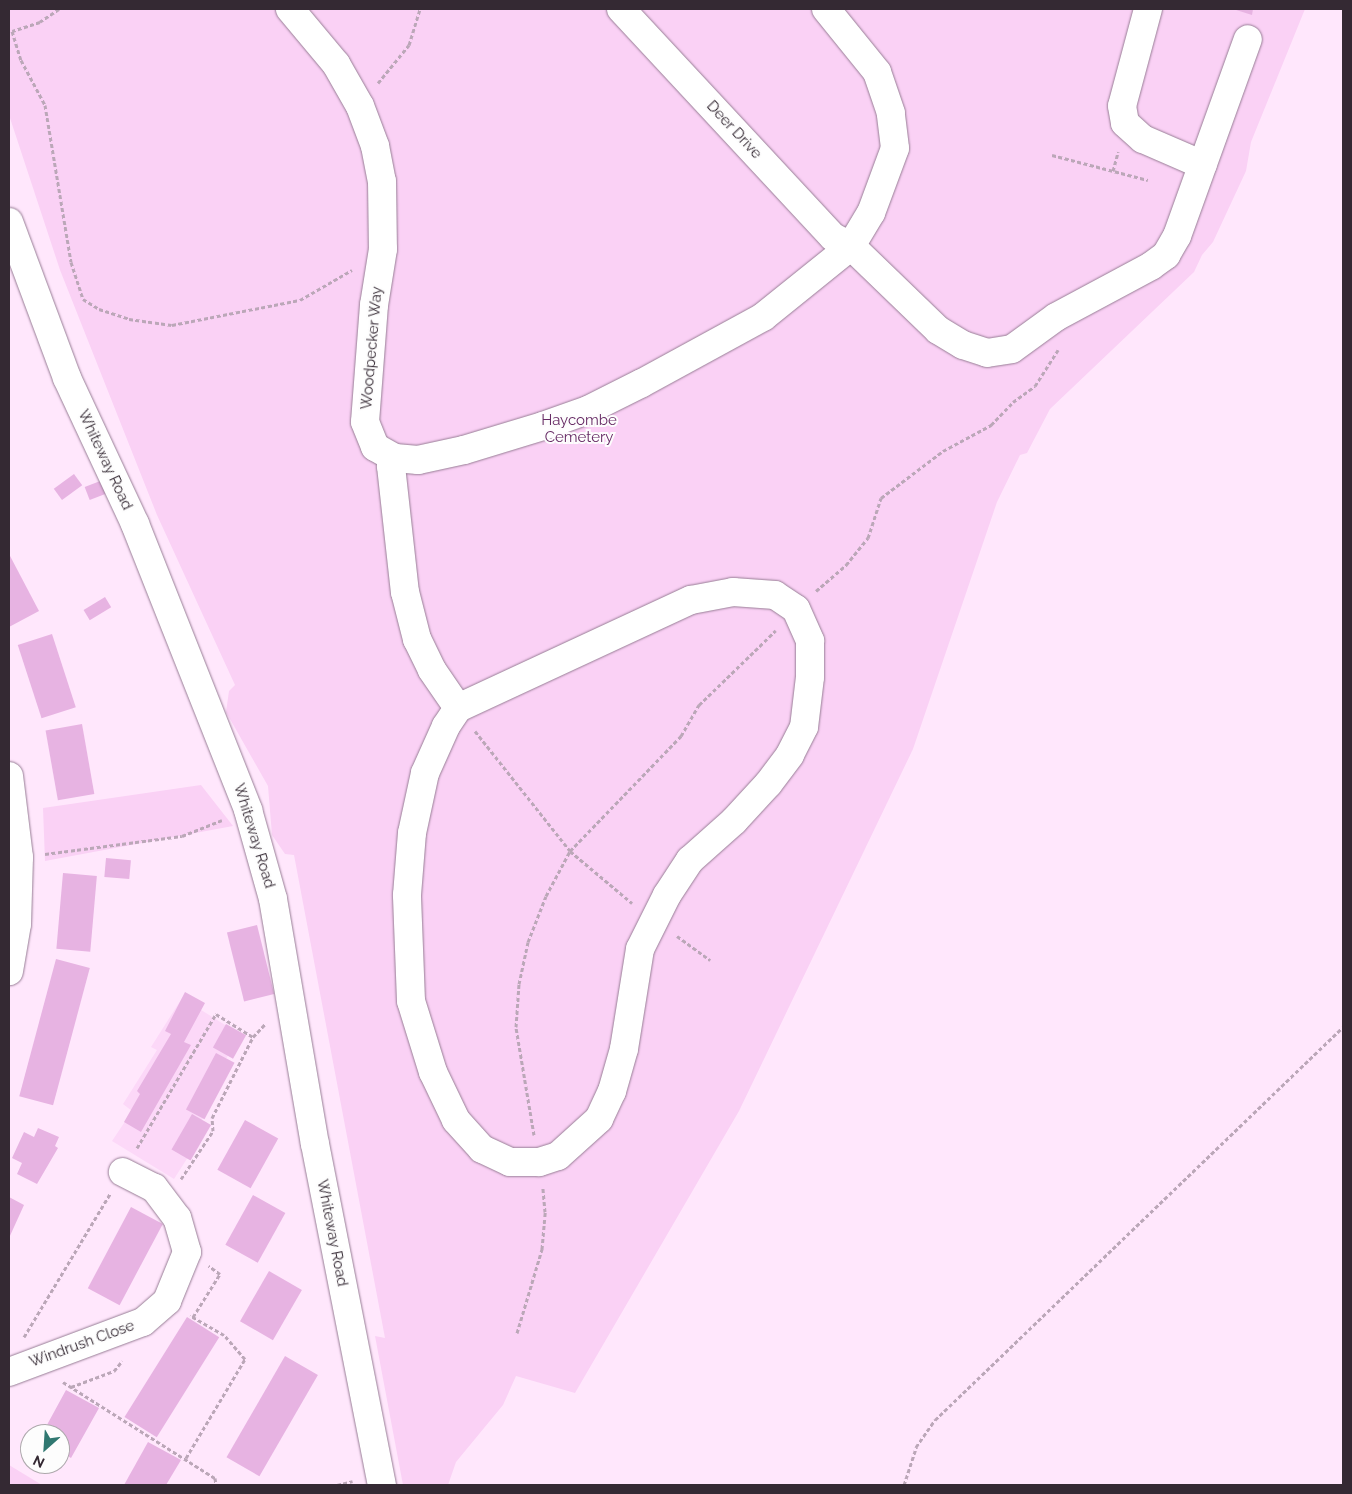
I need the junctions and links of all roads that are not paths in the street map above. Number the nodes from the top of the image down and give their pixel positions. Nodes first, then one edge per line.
1 (290, 9) edge
2 (621, 9) edge
3 (826, 9) edge
4 (1148, 9) edge
5 (1248, 39) dead end
6 (1203, 165) junction
7 (9, 222) edge
8 (851, 246) junction
9 (395, 458) junction
10 (458, 708) junction
11 (9, 776) edge
12 (9, 971) edge
13 (123, 1172) dead end
14 (9, 1372) edge
15 (382, 1485) edge

1 - 9 street, Woodpecker Way
2 - 8 street, Deer Drive
3 - 8 street, Woodpecker Way
4 - 6 street
5 - 6 street, Deer Drive
6 - 8 street, Deer Drive
7 - 15 street, Whiteway Road
8 - 9 street, Woodpecker Way
9 - 10 street
10 - 10 street
11 - 12 street
13 - 14 street, Windrush Close

